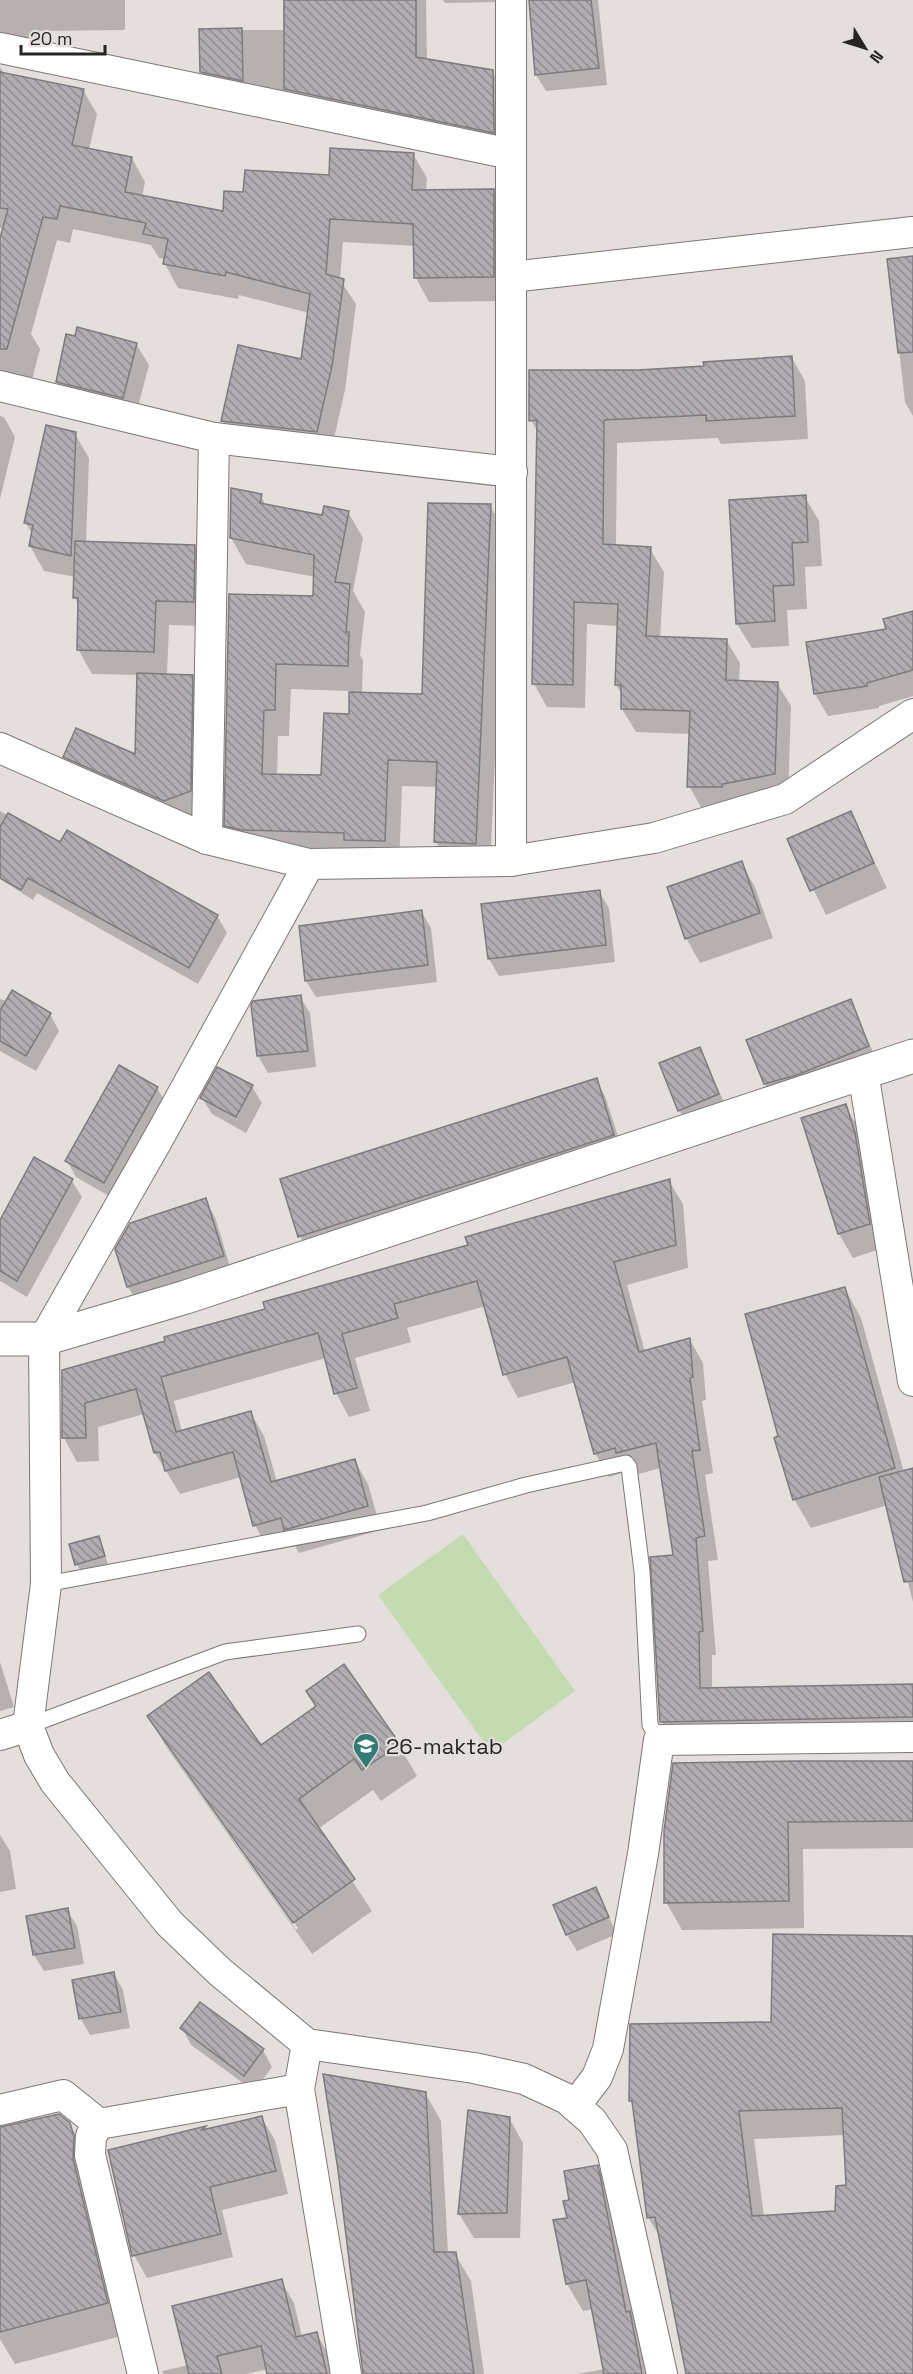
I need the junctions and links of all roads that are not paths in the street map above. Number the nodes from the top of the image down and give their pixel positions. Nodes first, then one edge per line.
1 (511, 0) edge
2 (0, 48) edge
3 (512, 154) junction
4 (913, 232) edge
5 (511, 277) junction
6 (0, 386) edge
7 (214, 438) junction
8 (512, 472) junction
9 (913, 714) edge
10 (0, 748) edge
11 (207, 839) junction
12 (511, 861) junction
13 (309, 864) junction
14 (913, 1056) edge
15 (862, 1072) junction
16 (0, 1339) edge
17 (44, 1339) junction
18 (913, 1381) edge
19 (46, 1584) junction
20 (358, 1634) dead end
21 (28, 1726) junction
22 (0, 1735) edge
23 (913, 1737) edge
24 (659, 1740) junction
25 (307, 2044) junction
26 (299, 2090) junction
27 (575, 2106) junction
28 (0, 2110) edge
29 (99, 2124) junction
30 (143, 2374) edge
31 (346, 2374) edge
32 (662, 2374) edge

1 - 3 street
2 - 3 street
3 - 5 street
4 - 5 street
5 - 8 street
6 - 7 street
7 - 8 street
7 - 11 street
8 - 12 street
9 - 12 street
10 - 11 street
11 - 13 street
12 - 13 street
13 - 17 street
14 - 15 street
15 - 17 street
15 - 18 street
16 - 17 street
17 - 19 street
19 - 21 street
19 - 24 lane
20 - 21 lane
21 - 22 street
21 - 25 street
23 - 24 street
24 - 27 street
25 - 26 street
25 - 27 street
26 - 29 street
26 - 31 street
27 - 32 street
28 - 29 street
29 - 30 street

